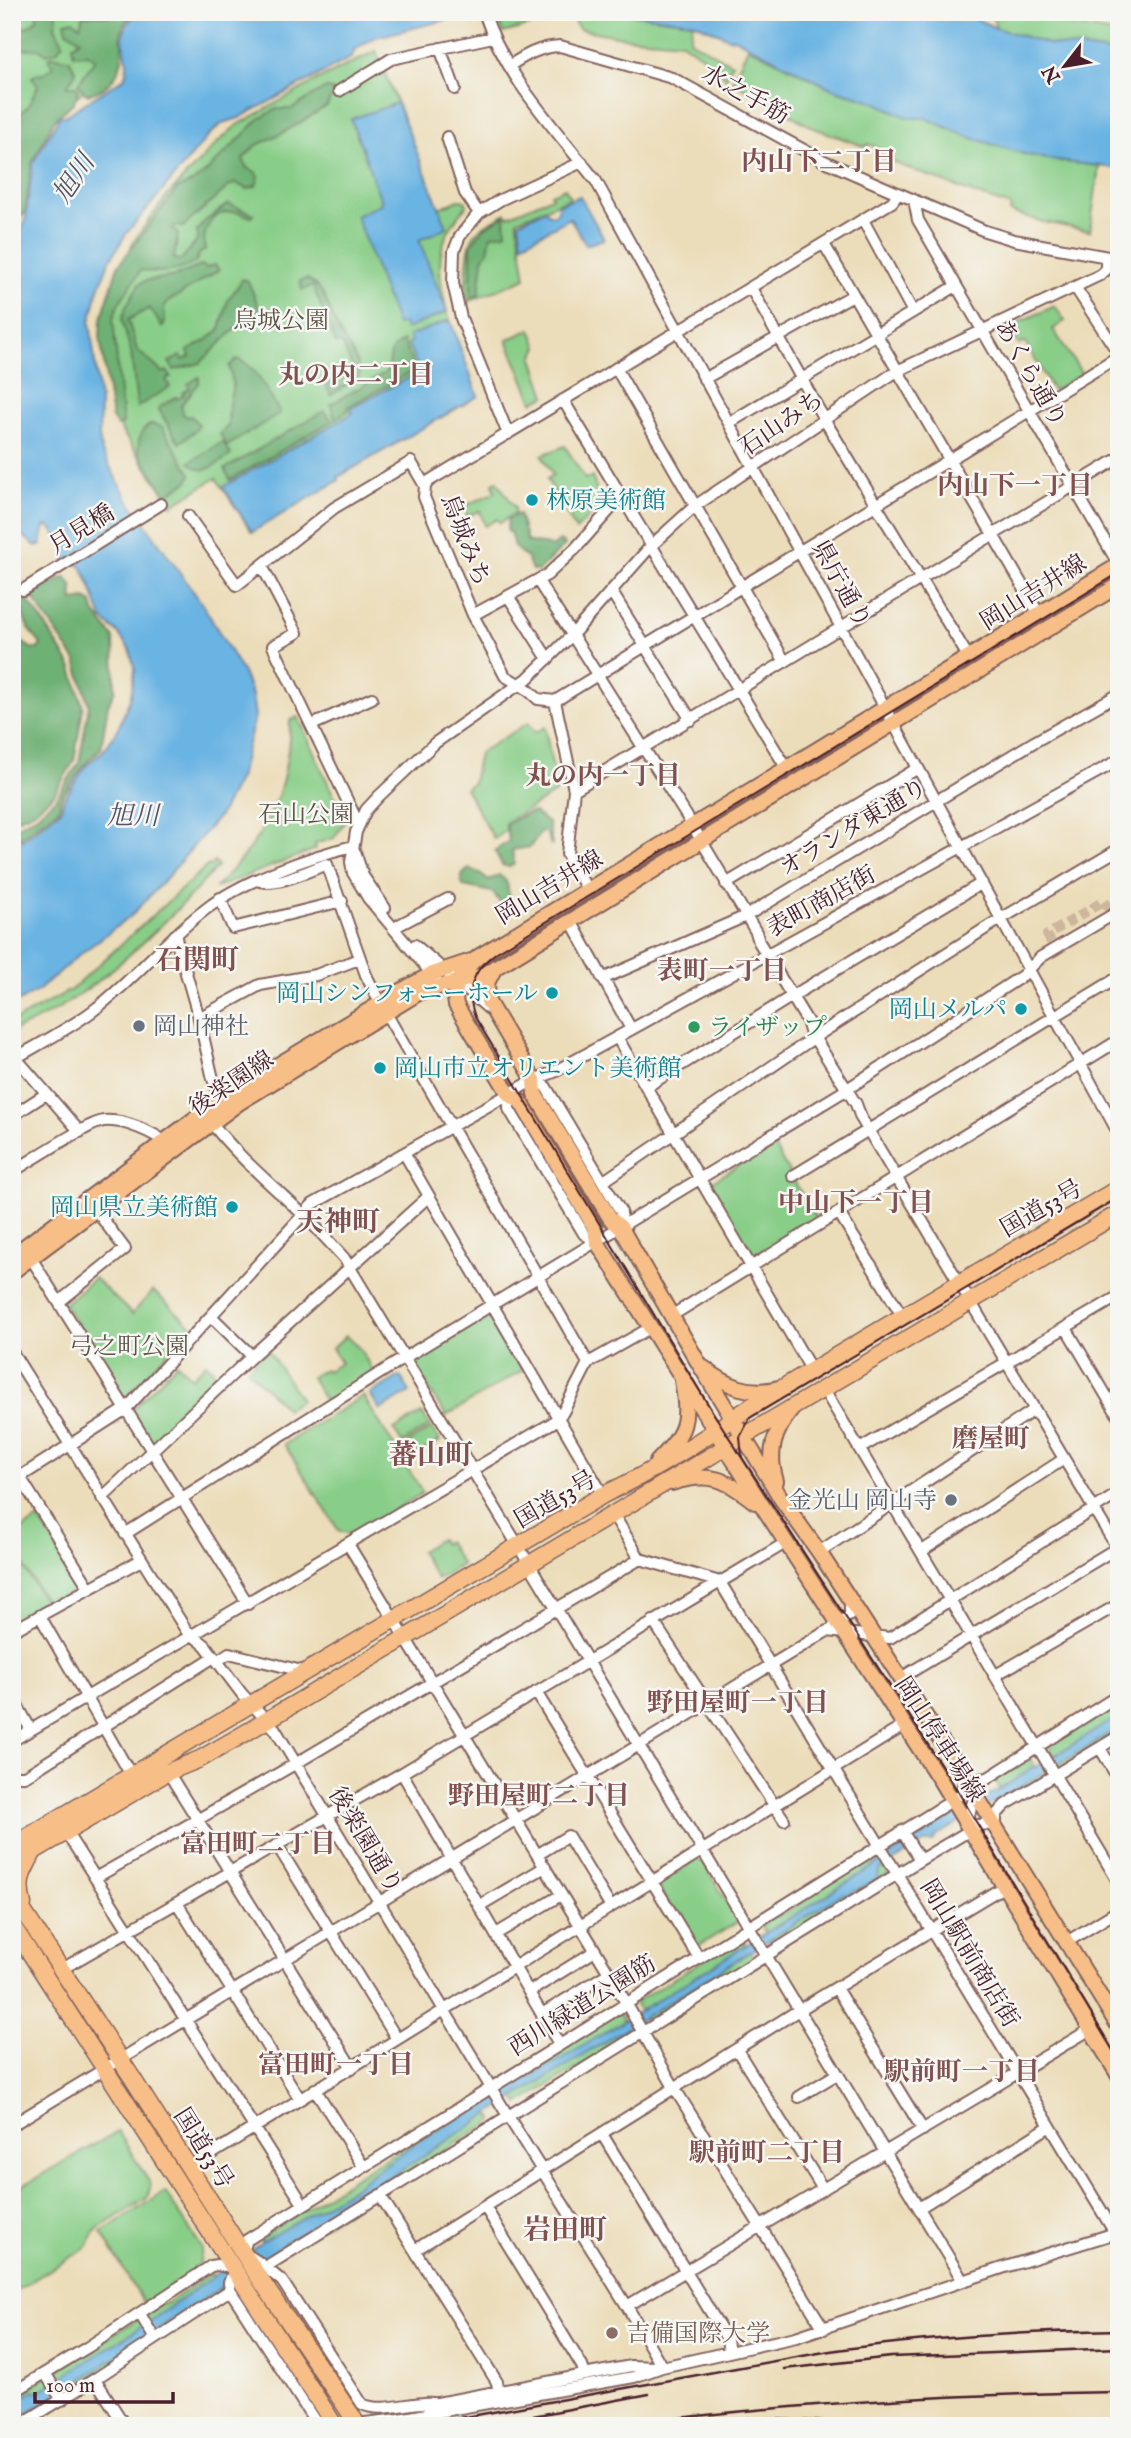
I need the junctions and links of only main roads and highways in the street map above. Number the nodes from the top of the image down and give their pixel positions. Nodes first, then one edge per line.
1 (1119, 565) edge
2 (1119, 585) edge
3 (495, 967) junction
4 (442, 975) junction
5 (170, 1145) junction
6 (1119, 1188) edge
7 (1119, 1213) edge
8 (12, 1256) edge
9 (12, 1272) edge
10 (698, 1362) junction
11 (681, 1375) junction
12 (786, 1385) junction
13 (797, 1403) junction
14 (732, 1419) junction
15 (716, 1430) junction
16 (743, 1435) junction
17 (725, 1446) junction
18 (647, 1473) junction
19 (656, 1488) junction
20 (782, 1500) junction
21 (765, 1510) junction
22 (25, 1843) edge
23 (12, 1846) edge
24 (12, 1864) edge
25 (12, 1894) edge
26 (26, 1913) junction
27 (12, 1924) edge
28 (1119, 2028) edge
29 (1119, 2077) edge
30 (242, 2267) junction
31 (356, 2422) edge
32 (328, 2424) edge

1 - 4 main road, 岡山吉井線
2 - 3 main road, 岡山吉井線
3 - 4 main road, 後楽園線
3 - 10 main road
4 - 5 main road, 後楽園線
4 - 11 main road
5 - 8 main road, 後楽園線
5 - 9 main road, 後楽園線
6 - 12 highway, 国道53号
7 - 13 highway, 国道53号
10 - 12 main road
10 - 14 main road
11 - 15 main road
11 - 18 main road
12 - 14 highway, 国道53号
13 - 16 highway, 国道53号
13 - 20 main road
14 - 15 highway, 国道53号
14 - 16 main road
15 - 17 main road, 岡山停車場線
15 - 18 highway, 国道53号
16 - 17 highway, 国道53号
16 - 20 main road, 岡山停車場線
17 - 19 highway, 国道53号
17 - 21 main road, 岡山停車場線
18 - 22 highway, 国道53号
19 - 21 main road
19 - 22 highway, 国道53号
20 - 28 main road, 岡山停車場線
21 - 29 main road, 岡山停車場線
22 - 23 highway, 国道53号
22 - 24 highway, 国道53号
22 - 26 highway
25 - 26 highway, 国道53号
26 - 30 highway, 国道53号
27 - 30 highway, 国道53号
30 - 31 highway, 国道53号
30 - 32 highway, 国道53号

